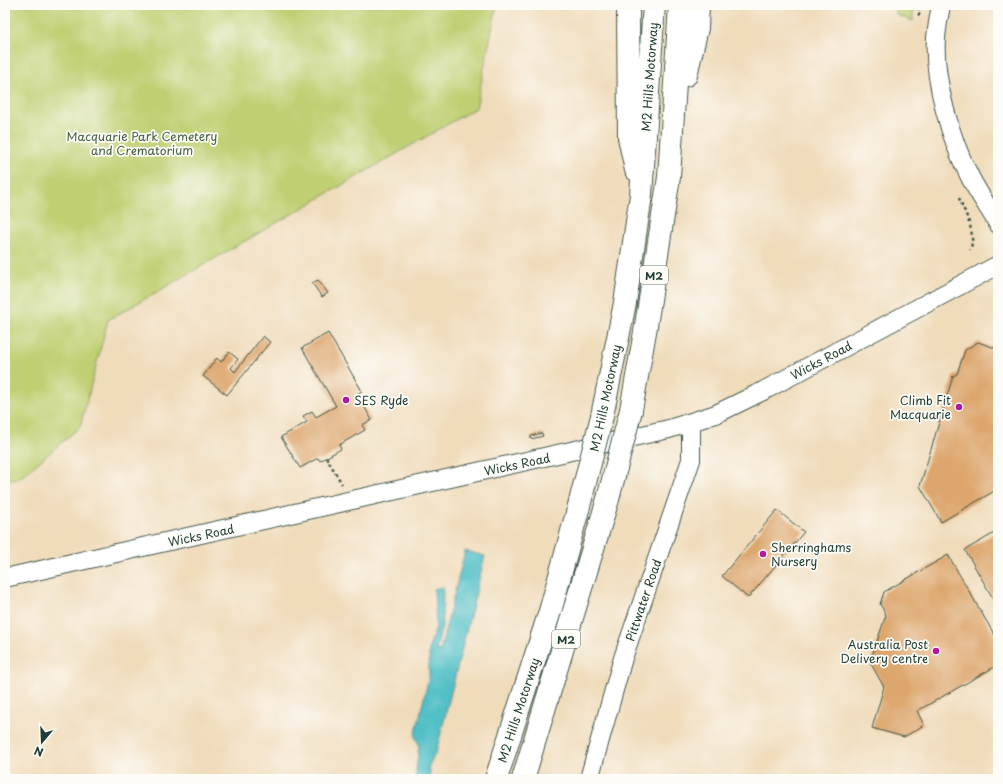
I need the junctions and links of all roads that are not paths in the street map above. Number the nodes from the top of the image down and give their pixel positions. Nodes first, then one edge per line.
1 (628, 5) edge
2 (654, 5) edge
3 (680, 5) edge
4 (698, 5) edge
5 (941, 5) edge
6 (672, 139) junction
7 (641, 195) junction
8 (998, 224) edge
9 (998, 265) edge
10 (691, 422) junction
11 (5, 578) edge
12 (496, 779) edge
13 (523, 779) edge
14 (589, 779) edge

1 - 7 highway
2 - 7 highway, M2 Hills Motorway / M2
3 - 6 highway, M2 Hills Motorway / M2
4 - 6 highway
5 - 8 street
6 - 13 highway, M2 Hills Motorway / M2, bridge
7 - 12 highway, M2 Hills Motorway / M2, bridge
9 - 10 street, Wicks Road
10 - 11 street, Wicks Road
10 - 14 street, Pittwater Road

